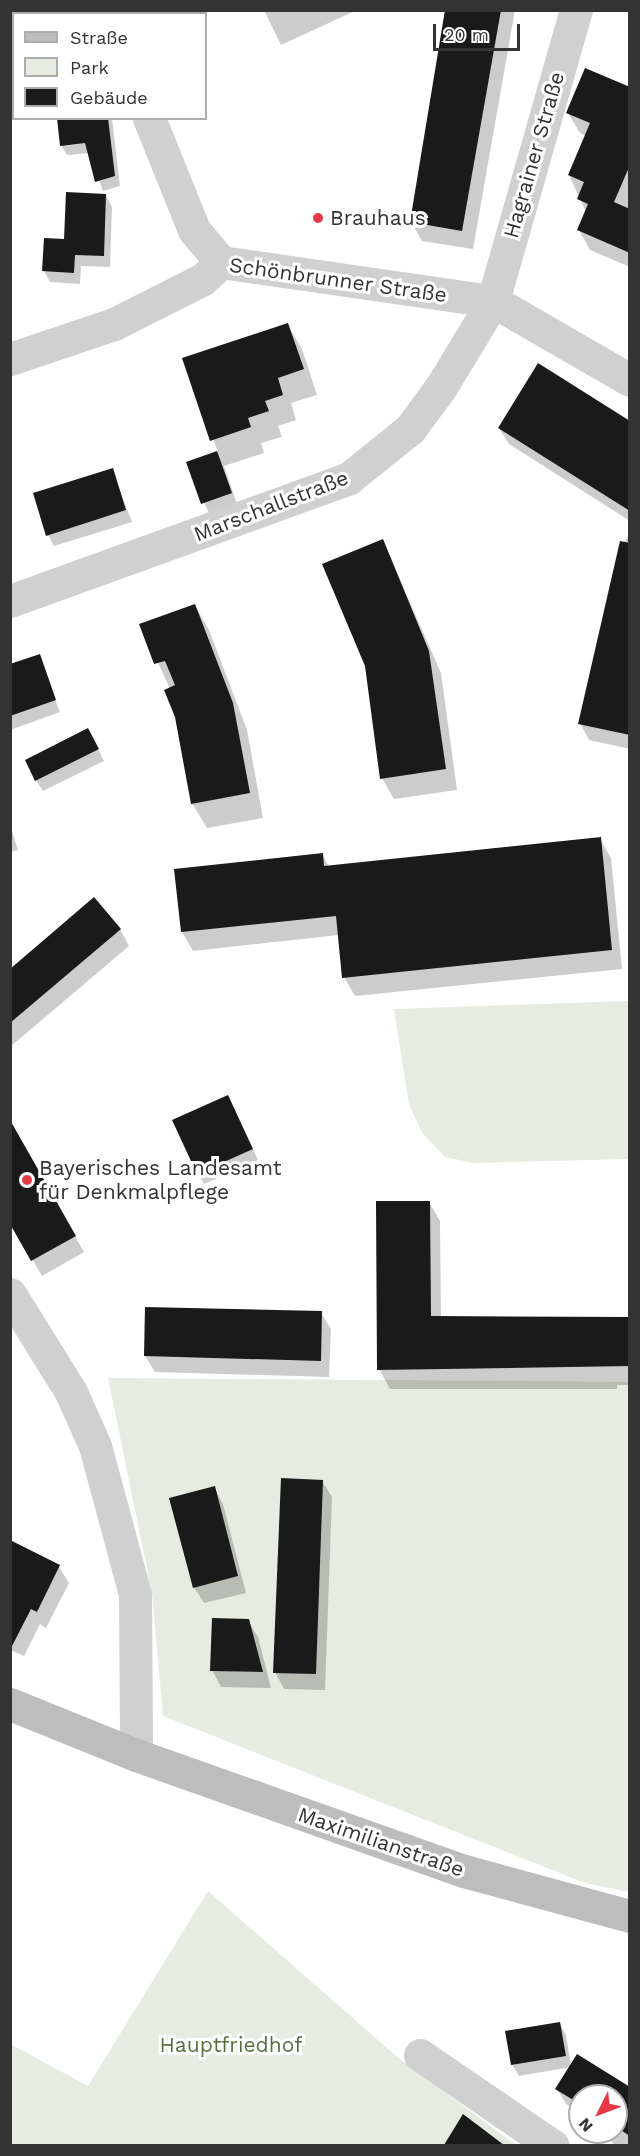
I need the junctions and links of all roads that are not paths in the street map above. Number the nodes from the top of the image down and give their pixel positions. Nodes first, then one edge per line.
1 (576, 10) edge
2 (150, 120) edge
3 (221, 262) junction
4 (493, 301) junction
5 (10, 359) edge
6 (630, 380) edge
7 (10, 601) edge
8 (10, 1294) edge
9 (10, 1704) edge
10 (136, 1755) junction
11 (630, 1916) edge
12 (420, 2055) dead end
13 (553, 2145) edge

1 - 4 street, Hagrainer Straße
2 - 3 street
3 - 4 street, Schönbrunner Straße
3 - 5 street, Schönbrunner Straße
4 - 6 street, Schönbrunner Straße
4 - 7 street, Marschallstraße
8 - 10 street
9 - 10 main road, Maximilianstraße
10 - 11 main road, Maximilianstraße
12 - 13 street

